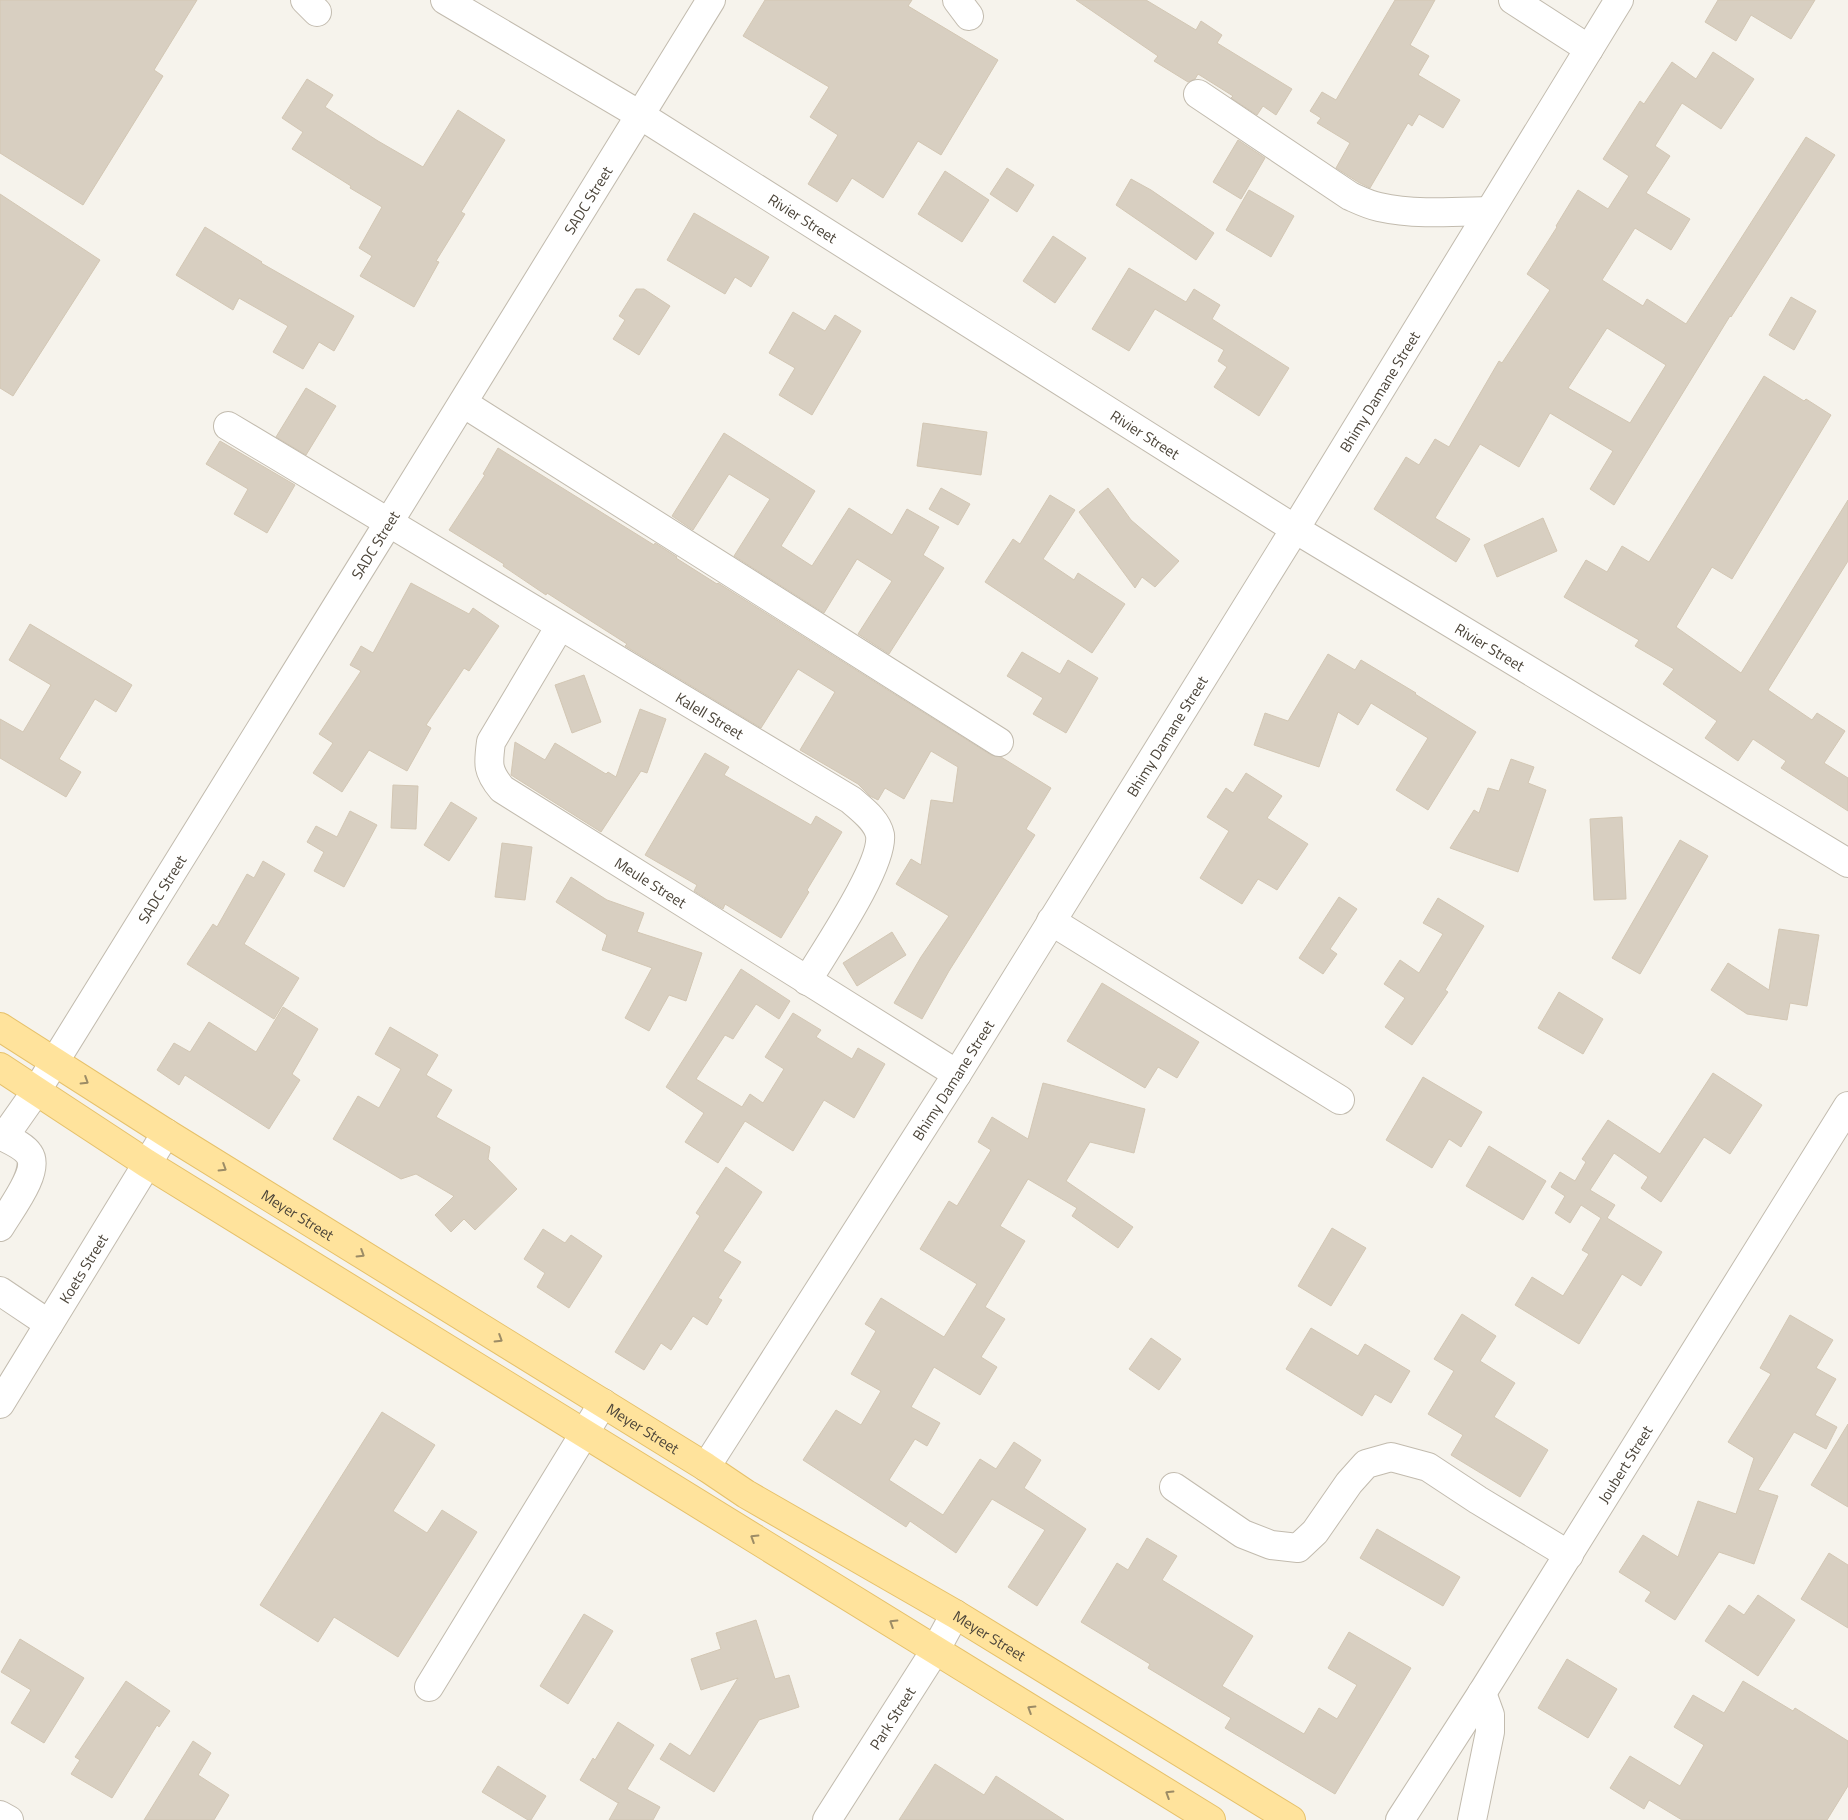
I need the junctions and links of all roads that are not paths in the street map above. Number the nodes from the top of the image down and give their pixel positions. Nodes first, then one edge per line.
1 (445, 0) edge
2 (711, 0) edge
3 (1513, 0) edge
4 (1619, 0) edge
5 (1589, 49) junction
6 (1198, 94) dead end
7 (640, 115) junction
8 (1489, 211) junction
9 (464, 403) junction
10 (228, 426) dead end
11 (389, 522) junction
12 (1295, 529) junction
13 (560, 626) junction
14 (999, 742) dead end
15 (1848, 864) edge
16 (1051, 921) junction
17 (807, 981) junction
18 (0, 1027) edge
19 (53, 1061) junction
20 (0, 1067) edge
21 (957, 1074) junction
22 (37, 1090) junction
23 (1340, 1100) dead end
24 (1848, 1106) edge
25 (166, 1133) junction
26 (2, 1136) edge
27 (146, 1163) junction
28 (0, 1227) edge
29 (0, 1292) edge
30 (49, 1324) junction
31 (0, 1404) edge
32 (603, 1404) junction
33 (584, 1433) junction
34 (706, 1467) junction
35 (1174, 1487) dead end
36 (1569, 1555) junction
37 (955, 1614) junction
38 (936, 1649) junction
39 (429, 1687) dead end
40 (1482, 1693) junction
41 (0, 1815) edge
42 (9, 1820) edge
43 (827, 1820) edge
44 (1211, 1820) edge
45 (1291, 1820) edge
46 (1400, 1820) edge
47 (1472, 1820) edge

1 - 7 street, Rivier Street
2 - 7 street, SADC Street
3 - 5 street
4 - 5 street, Bhimy Damane Street
5 - 8 street, Bhimy Damane Street
6 - 8 street
7 - 9 street, SADC Street
7 - 12 street, Rivier Street
8 - 12 street, Bhimy Damane Street
9 - 11 street, SADC Street
9 - 14 street
10 - 11 street, Kalell Street
11 - 13 street, Kalell Street
11 - 19 street, SADC Street
12 - 15 street, Rivier Street
12 - 16 street, Bhimy Damane Street
13 - 17 street, Meule Street
13 - 17 street, Kalell Street
16 - 21 street, Bhimy Damane Street
16 - 23 street
17 - 21 street, Meule Street
18 - 19 main road, Meyer Street
19 - 22 street, SADC Street
19 -> 25 main road, Meyer Street
20 - 22 main road
21 - 34 street, Bhimy Damane Street
22 - 26 street, SADC Street
22 - 27 main road
24 - 36 street, Joubert Street
25 - 27 street, Koets Street
25 -> 32 main road, Meyer Street
26 - 28 street
27 - 30 street, Koets Street
27 - 33 main road
29 - 30 street
30 - 31 street, Koets Street
32 - 33 street
32 - 34 main road, Meyer Street
38 -> 33 main road
33 - 39 street
34 - 37 main road, Meyer Street
35 - 36 street
36 - 40 street, Joubert Street
37 - 38 street, Park Street
37 - 45 main road, Meyer Street
38 - 43 street, Park Street
44 -> 38 main road
40 - 46 street, Joubert Street
40 - 47 street
41 - 42 street

